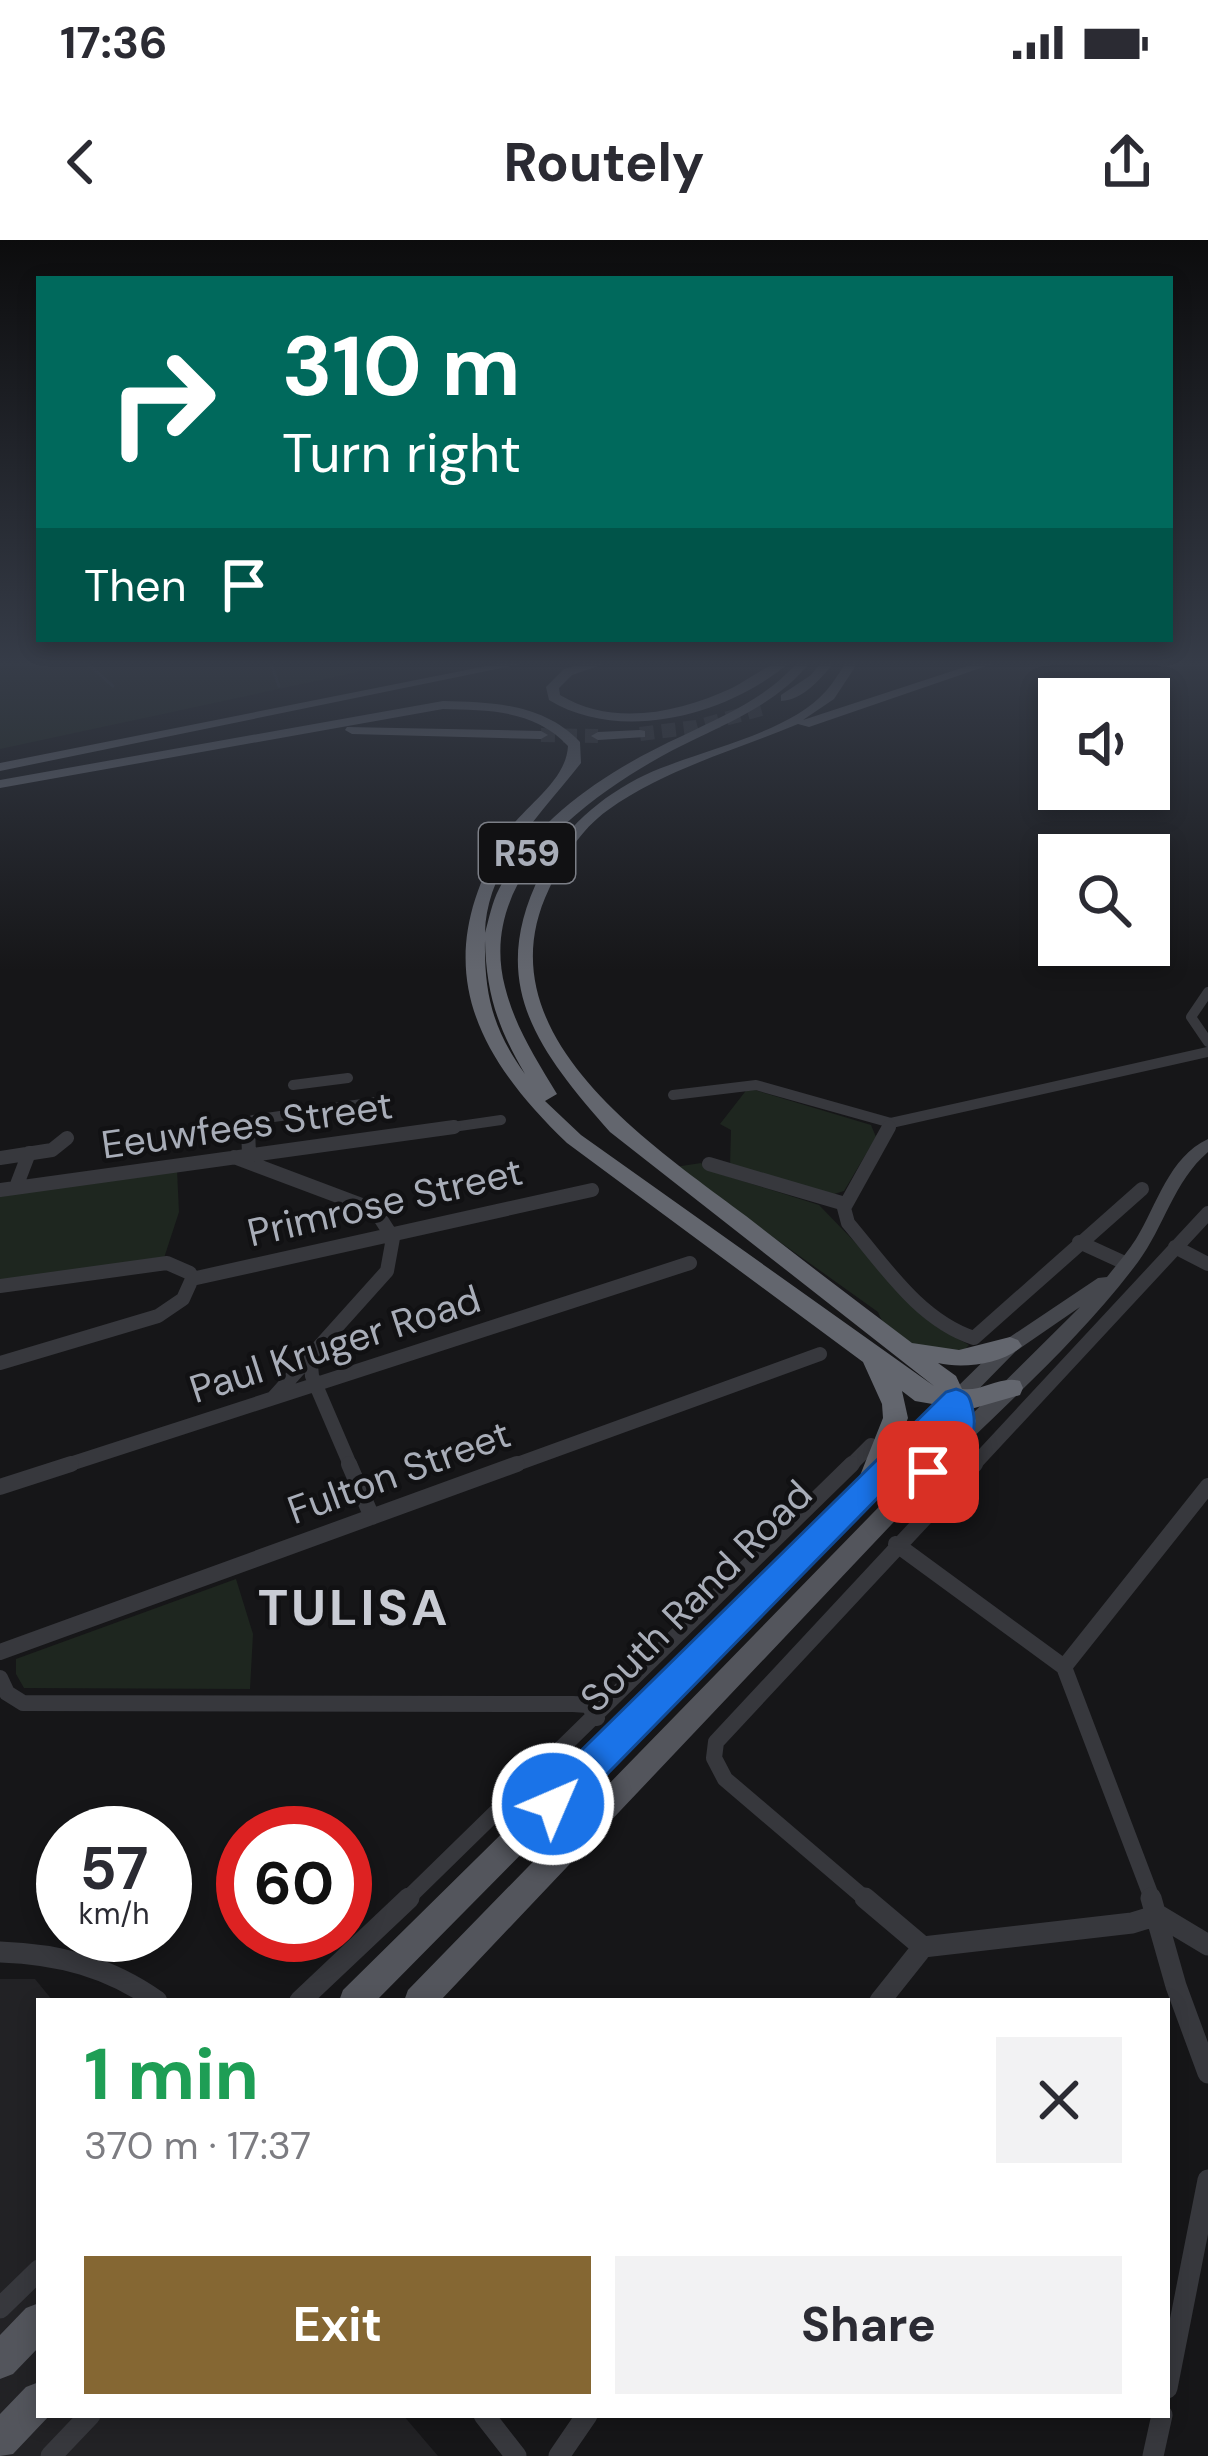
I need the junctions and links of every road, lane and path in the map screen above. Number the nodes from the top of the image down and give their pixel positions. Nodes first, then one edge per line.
1 (103, 764) edge
2 (116, 764) edge
3 (572, 764) edge
4 (625, 764) edge
5 (641, 764) tunnel mouth
6 (679, 764) edge
7 (706, 764) edge
8 (40, 776) junction
9 (0, 784) edge
10 (500, 863) junction
11 (550, 864) junction
12 (1208, 992) edge
13 (1208, 1042) edge
14 (1208, 1052) edge
15 (348, 1078) dead end
16 (328, 1080) junction
17 (293, 1085) dead end
18 (674, 1095) dead end
19 (388, 1100) dead end
20 (331, 1108) junction
21 (501, 1120) dead end
22 (891, 1124) junction
23 (67, 1138) dead end
24 (1208, 1144) edge
25 (267, 1153) junction
26 (29, 1154) junction
27 (249, 1155) junction
28 (599, 1155) junction
29 (234, 1157) junction
30 (0, 1158) edge
31 (709, 1164) dead end
32 (261, 1171) junction
33 (16, 1187) junction
34 (1142, 1189) dead end
35 (0, 1190) edge
36 (592, 1190) dead end
37 (844, 1209) junction
38 (1208, 1213) edge
39 (392, 1235) junction
40 (1079, 1242) junction
41 (1174, 1246) junction
42 (690, 1263) dead end
43 (1208, 1264) edge
44 (1123, 1269) junction
45 (192, 1279) junction
46 (0, 1286) edge
47 (884, 1333) junction
48 (1010, 1346) junction
49 (862, 1349) junction
50 (820, 1354) dead end
51 (310, 1355) junction
52 (0, 1363) edge
53 (317, 1384) junction
54 (1011, 1388) junction
55 (272, 1399) junction
56 (956, 1400) junction
57 (956, 1443) junction
58 (871, 1444) dead end
59 (870, 1484) junction
60 (1208, 1486) edge
61 (0, 1487) edge
62 (372, 1517) junction
63 (896, 1544) junction
64 (0, 1652) edge
65 (1064, 1667) junction
66 (0, 1678) edge
67 (597, 1718) junction
68 (1158, 1915) junction
69 (1208, 1945) edge
70 (923, 1947) junction
71 (0, 1952) edge
72 (131, 1993) edge
73 (303, 1998) edge
74 (357, 1998) edge
75 (422, 1998) edge
76 (882, 1998) edge
77 (1208, 2073) edge
78 (1208, 2180) edge
79 (36, 2273) edge
80 (0, 2308) edge
81 (36, 2323) edge
82 (0, 2360) edge
83 (1170, 2373) edge
84 (36, 2403) edge
85 (87, 2418) edge
86 (486, 2418) edge
87 (585, 2418) edge
88 (1161, 2418) edge
89 (0, 2441) edge
90 (51, 2456) edge
91 (517, 2456) edge
92 (559, 2456) edge
93 (1154, 2456) edge

1 - 8 highway
2 - 8 highway
3 - 10 highway
4 - 10 highway
5 - 28 highway, R59
6 - 11 highway, R59
7 - 11 highway
8 - 9 highway
10 - 28 highway
11 - 47 highway, R59
12 - 13 street
14 - 22 street
15 - 16 street
16 - 17 street
16 - 20 street
18 - 22 street
19 - 20 street
20 - 27 street
21 - 25 street, Eeuwfees Street
22 - 37 street
23 - 26 street
24 - 44 main road, South Rand Road
25 - 27 street, Eeuwfees Street
25 - 32 street
26 - 30 street
26 - 33 street
27 - 29 street, Eeuwfees Street
28 - 49 highway, R59
29 - 32 street
29 - 33 street, Eeuwfees Street
31 - 37 street
32 - 39 street
33 - 35 street, Eeuwfees Street
34 - 40 street
36 - 39 street, Primrose Street
37 - 40 street
38 - 41 street
39 - 45 street, Primrose Street
39 - 51 street
40 - 44 street
41 - 43 street
41 - 63 street
42 - 53 street, Paul Kruger Road
44 - 48 main road, South Rand Road
44 - 54 main road, South Rand Road
45 - 46 street
45 - 52 street
47 - 48 highway
47 - 56 highway
48 - 56 main road, South Rand Road
49 - 56 highway
49 - 59 highway
50 - 62 street, Fulton Street
51 - 53 street
51 - 55 street
53 - 55 street, Paul Kruger Road
53 - 62 street
54 - 56 highway
54 - 57 main road, South Rand Road
55 - 61 street, Paul Kruger Road
56 - 57 highway
56 - 59 main road, South Rand Road
57 - 75 main road, South Rand Road
58 - 67 street
59 - 74 main road, South Rand Road
60 - 65 street
62 - 64 street, Fulton Street
63 - 65 street
63 - 70 street
65 - 68 street
66 - 67 street
67 - 73 street
68 - 69 street
68 - 70 street
68 - 77 street
70 - 76 street
71 - 72 street
78 - 83 street
79 - 80 street
81 - 82 main road
84 - 89 main road
85 - 90 street
86 - 91 street
87 - 92 street
88 - 93 street

